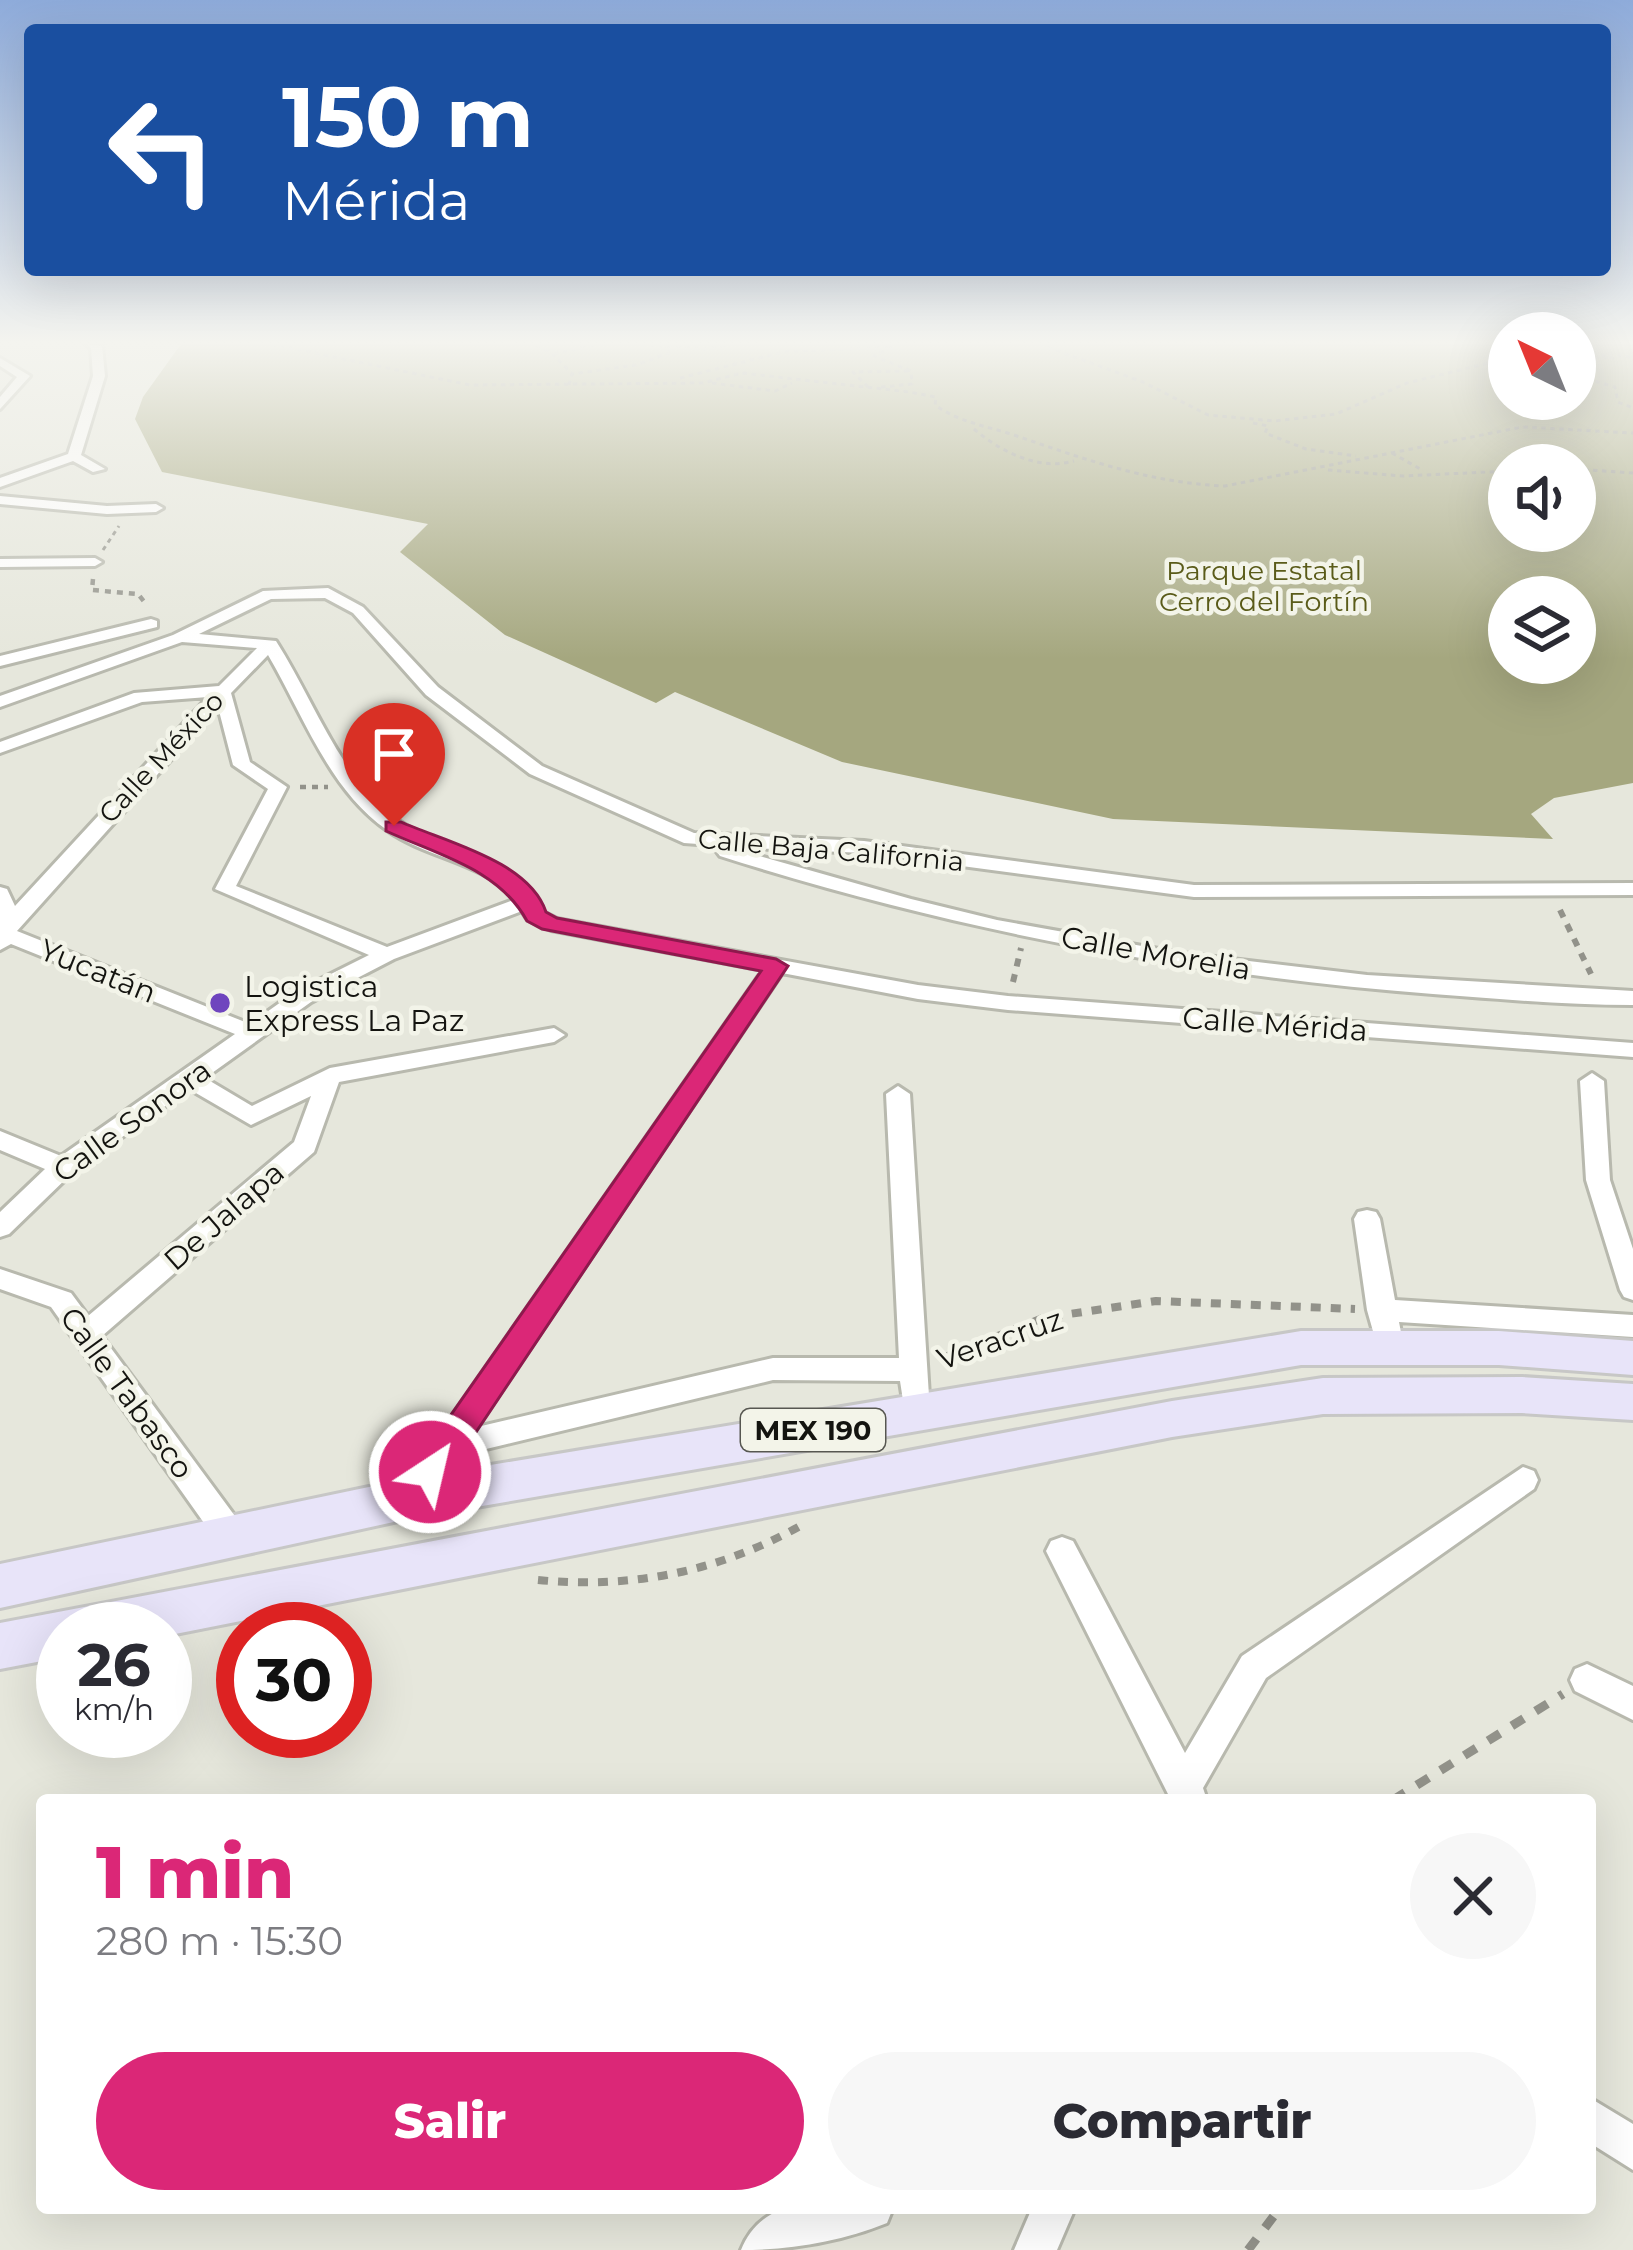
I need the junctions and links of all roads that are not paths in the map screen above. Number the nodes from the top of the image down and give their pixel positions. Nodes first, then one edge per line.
1 (76, 449) edge
2 (74, 457) junction
3 (98, 469) dead end
4 (0, 483) edge
5 (0, 500) edge
6 (156, 508) dead end
7 (95, 562) road end
8 (0, 563) edge
9 (151, 624) road end
10 (178, 638) junction
11 (69, 641) junction
12 (0, 642) edge
13 (270, 644) junction
14 (0, 661) edge
15 (222, 691) junction
16 (0, 702) edge
17 (0, 748) edge
18 (691, 839) junction
19 (1633, 889) edge
20 (0, 893) edge
21 (530, 901) junction
22 (7, 934) edge
23 (387, 954) junction
24 (776, 966) junction
25 (1633, 998) edge
26 (255, 1034) junction
27 (554, 1035) dead end
28 (1633, 1050) edge
29 (330, 1076) junction
30 (190, 1079) junction
31 (1592, 1081) dead end
32 (898, 1094) dead end
33 (0, 1141) edge
34 (63, 1167) junction
35 (1367, 1219) dead end
36 (0, 1227) edge
37 (0, 1279) edge
38 (1633, 1290) edge
39 (1633, 1325) edge
40 (1386, 1329) junction
41 (87, 1334) junction
42 (1633, 1358) edge
43 (915, 1391) junction
44 (1633, 1402) edge
45 (448, 1447) junction
46 (1523, 1480) dead end
47 (412, 1498) junction
48 (232, 1537) junction
49 (1063, 1551) dead end
50 (0, 1586) edge
51 (192, 1609) edge
52 (36, 1639) edge
53 (0, 1646) edge
54 (1587, 1680) road end
55 (1633, 1704) edge
56 (1188, 1794) edge
57 (1596, 2122) edge
58 (1633, 2149) edge
59 (847, 2214) edge
60 (1051, 2214) edge
61 (762, 2250) edge
62 (1035, 2250) edge

1 - 2 street
2 - 3 street
2 - 4 street
5 - 6 street
7 - 8 street
9 - 11 street
10 - 13 street
10 - 16 street, Calle Baja California
10 - 18 street, Calle Baja California
11 - 12 street
11 - 14 street
13 - 15 street, Calle México
13 - 21 street, Calle Mérida
15 - 17 street
15 - 22 street, Calle México
15 - 23 street
18 - 19 street, Calle Baja California
18 - 25 street, Calle Morelia
20 - 22 street
21 - 23 street, Calle Sonora
21 - 24 street, Calle Mérida
22 - 26 street, Yucatán
23 - 26 street, Calle Sonora
24 - 28 street, Calle Mérida
24 - 45 street
26 - 30 street, Calle Sonora
27 - 29 street
29 - 30 street
29 - 41 street, De Jalapa
30 - 34 street, Calle Sonora
31 - 38 street
32 - 43 street
33 - 34 street
34 - 36 street, Calle Sonora
35 - 40 street
37 - 41 street, Calle Tabasco
39 - 40 street
40 - 42 main road, MEX 190
40 - 43 main road, MEX 190
41 - 48 street, Calle Tabasco
43 - 45 street, Veracruz
43 - 47 main road, MEX 190
44 - 51 main road, MEX 190
45 - 47 street
46 - 56 street
47 - 48 main road, MEX 190
48 - 50 main road, MEX 190
49 - 56 street
52 - 53 main road
54 - 55 street
57 - 58 street
59 - 61 street
60 - 62 street

